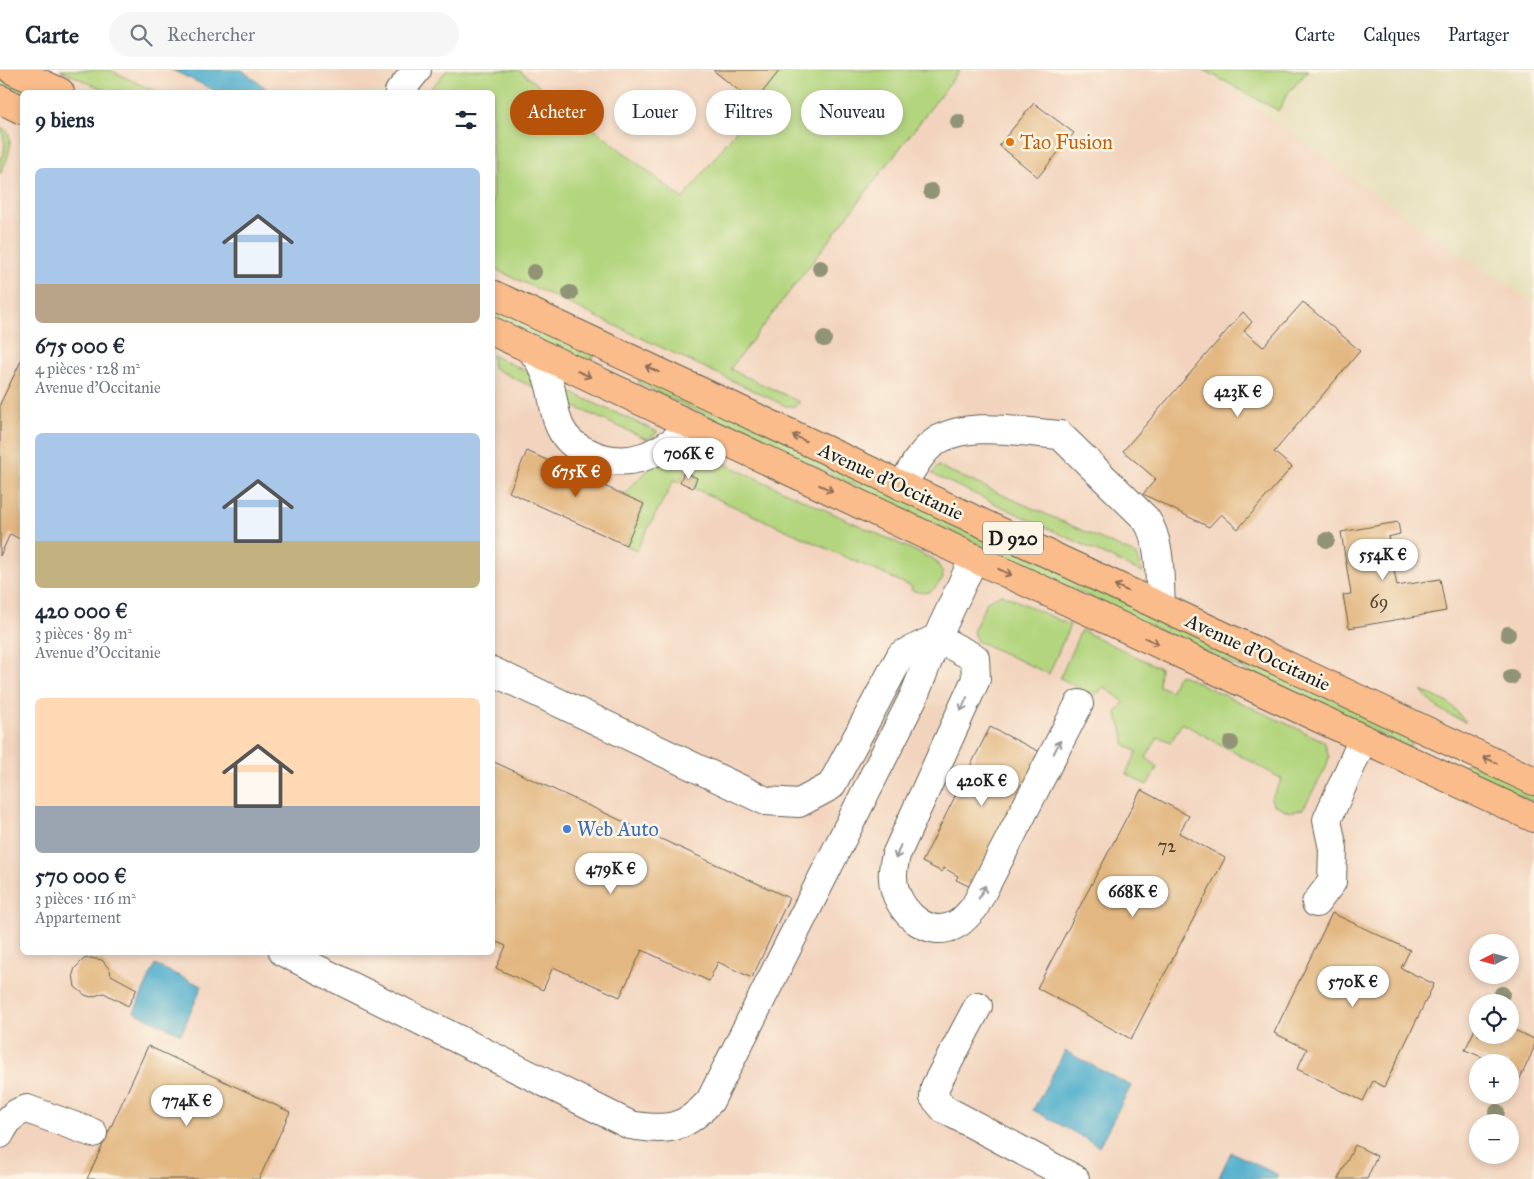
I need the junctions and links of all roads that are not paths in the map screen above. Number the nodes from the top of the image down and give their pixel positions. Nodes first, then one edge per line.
1 (417, 70) edge
2 (23, 73) edge
3 (56, 90) edge
4 (401, 90) edge
5 (0, 99) edge
6 (20, 109) edge
7 (495, 295) edge
8 (495, 332) edge
9 (531, 349) junction
10 (694, 426) junction
11 (902, 486) junction
12 (974, 558) junction
13 (1160, 606) junction
14 (936, 638) junction
15 (495, 672) edge
16 (1079, 704) dead end
17 (1364, 739) junction
18 (1534, 781) edge
19 (1534, 818) edge
20 (1316, 903) dead end
21 (289, 955) edge
22 (978, 1006) dead end
23 (92, 1133) dead end
24 (0, 1134) edge
25 (1075, 1179) edge

1 - 4 street
2 - 3 main road
5 - 6 main road
11 -> 7 main road, Avenue d'Occitanie / D 920
8 - 9 main road, Avenue d'Occitanie / D 920
9 -> 10 main road, Avenue d'Occitanie / D 920
9 - 10 street
10 -> 12 main road, Avenue d'Occitanie / D 920
13 -> 11 main road, Avenue d'Occitanie / D 920
11 - 13 street
12 - 14 street
12 -> 17 main road, Avenue d'Occitanie / D 920
18 -> 13 main road, Avenue d'Occitanie / D 920
14 - 15 street
14 -> 16 street
14 - 21 street
17 - 19 main road, Avenue d'Occitanie / D 920
17 - 20 street
22 - 25 street
23 - 24 street

